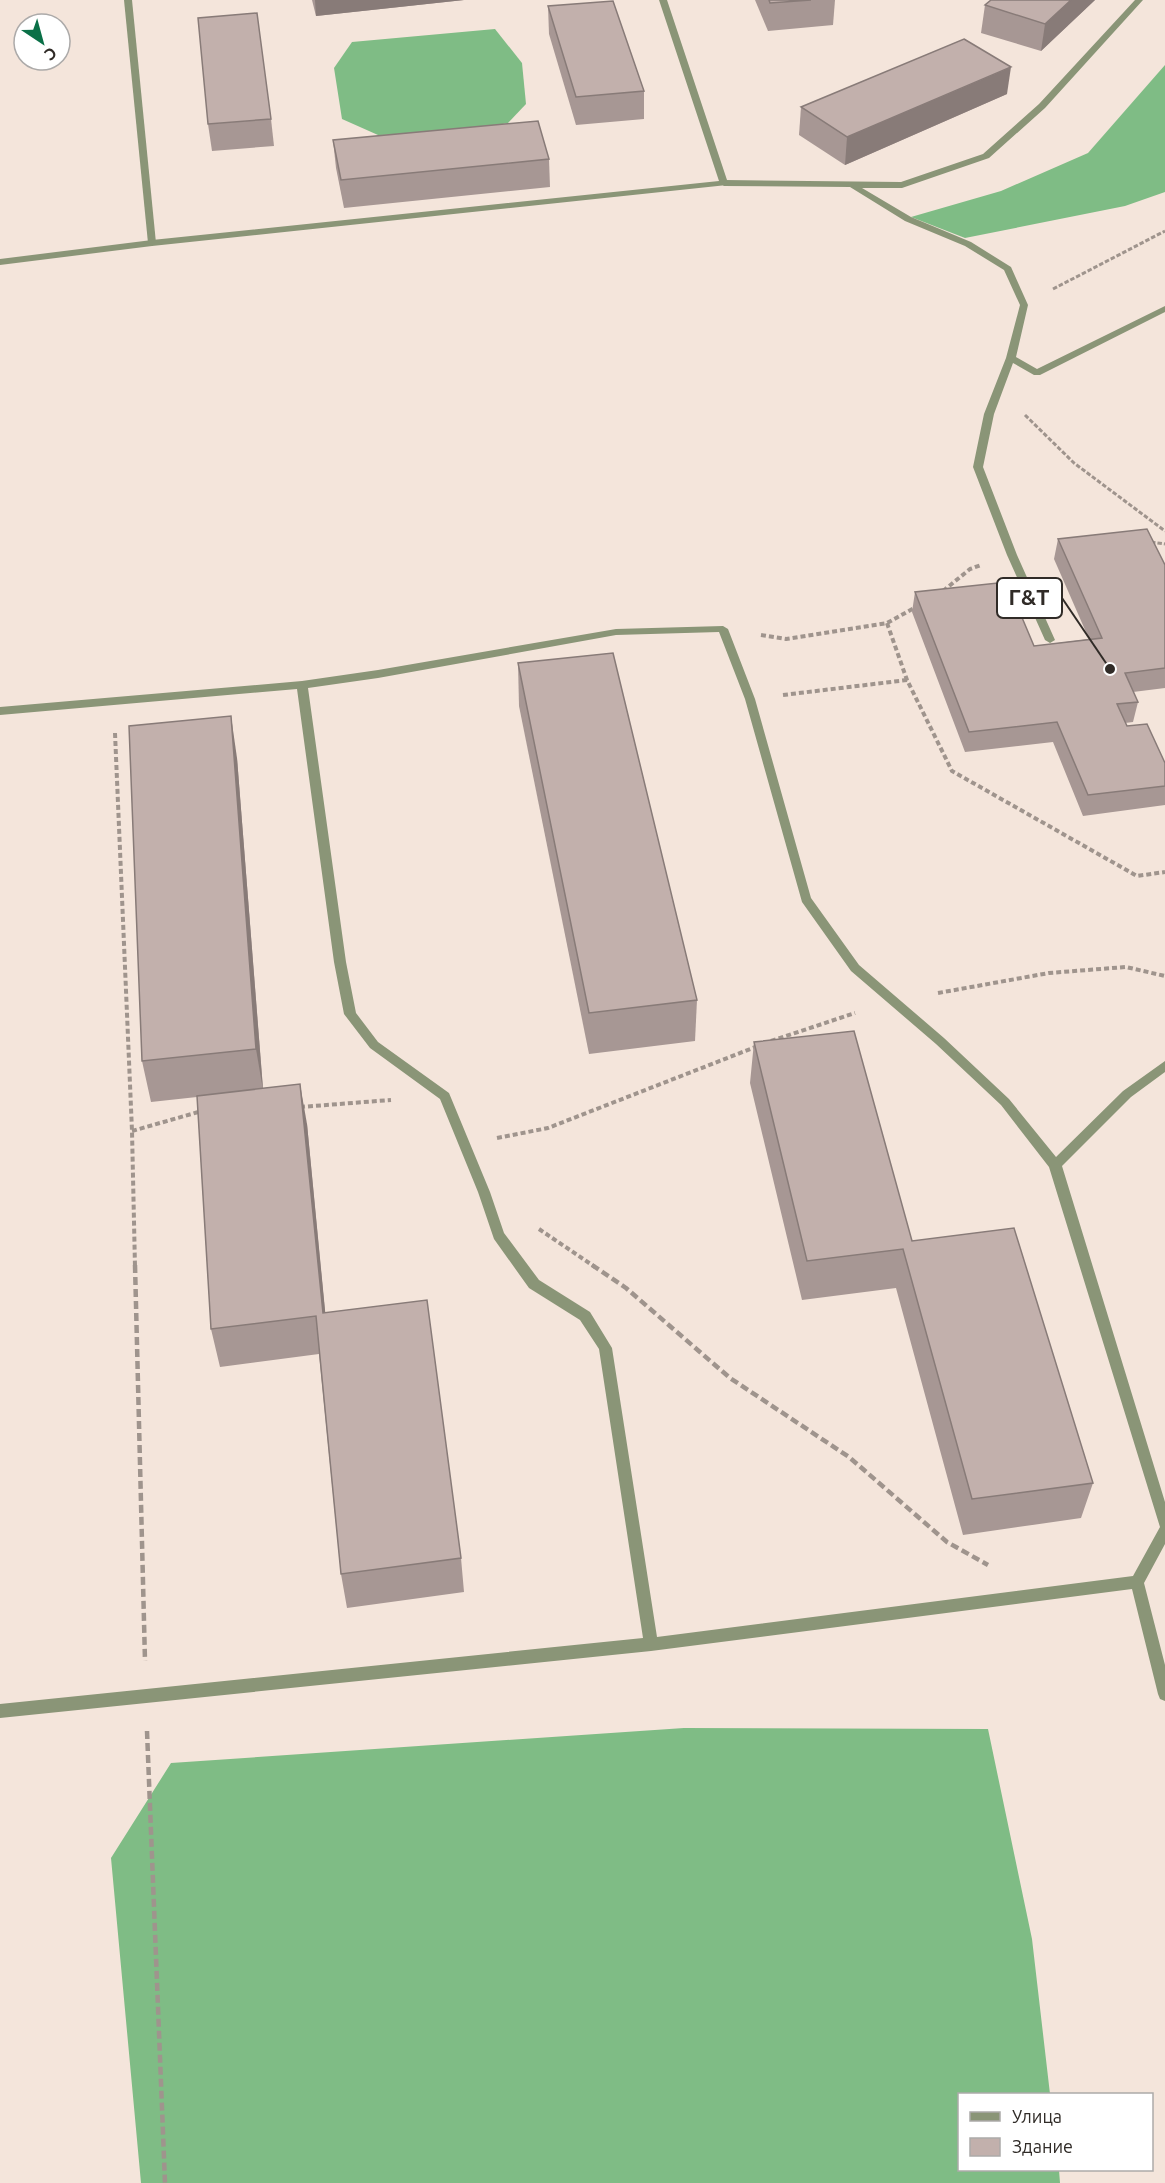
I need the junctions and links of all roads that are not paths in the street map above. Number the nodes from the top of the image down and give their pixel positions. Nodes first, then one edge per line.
1 (128, 0) edge
2 (663, 0) edge
3 (1139, 0) edge
4 (724, 183) junction
5 (852, 185) junction
6 (152, 243) junction
7 (0, 262) edge
8 (1165, 309) edge
9 (1011, 358) junction
10 (1050, 640) dead end
11 (302, 685) junction
12 (0, 711) edge
13 (1165, 1066) edge
14 (1055, 1165) junction
15 (1165, 1524) edge
16 (1165, 1531) edge
17 (1137, 1582) junction
18 (651, 1644) junction
19 (1165, 1694) edge
20 (0, 1711) edge

1 - 6 street
2 - 4 street
3 - 5 street
4 - 5 street
4 - 6 street
5 - 9 street
6 - 7 street
8 - 9 street
9 - 10 street
11 - 12 street
11 - 14 street
11 - 18 street
13 - 14 street
14 - 15 street
16 - 17 street
17 - 18 street
17 - 19 street
18 - 20 street

